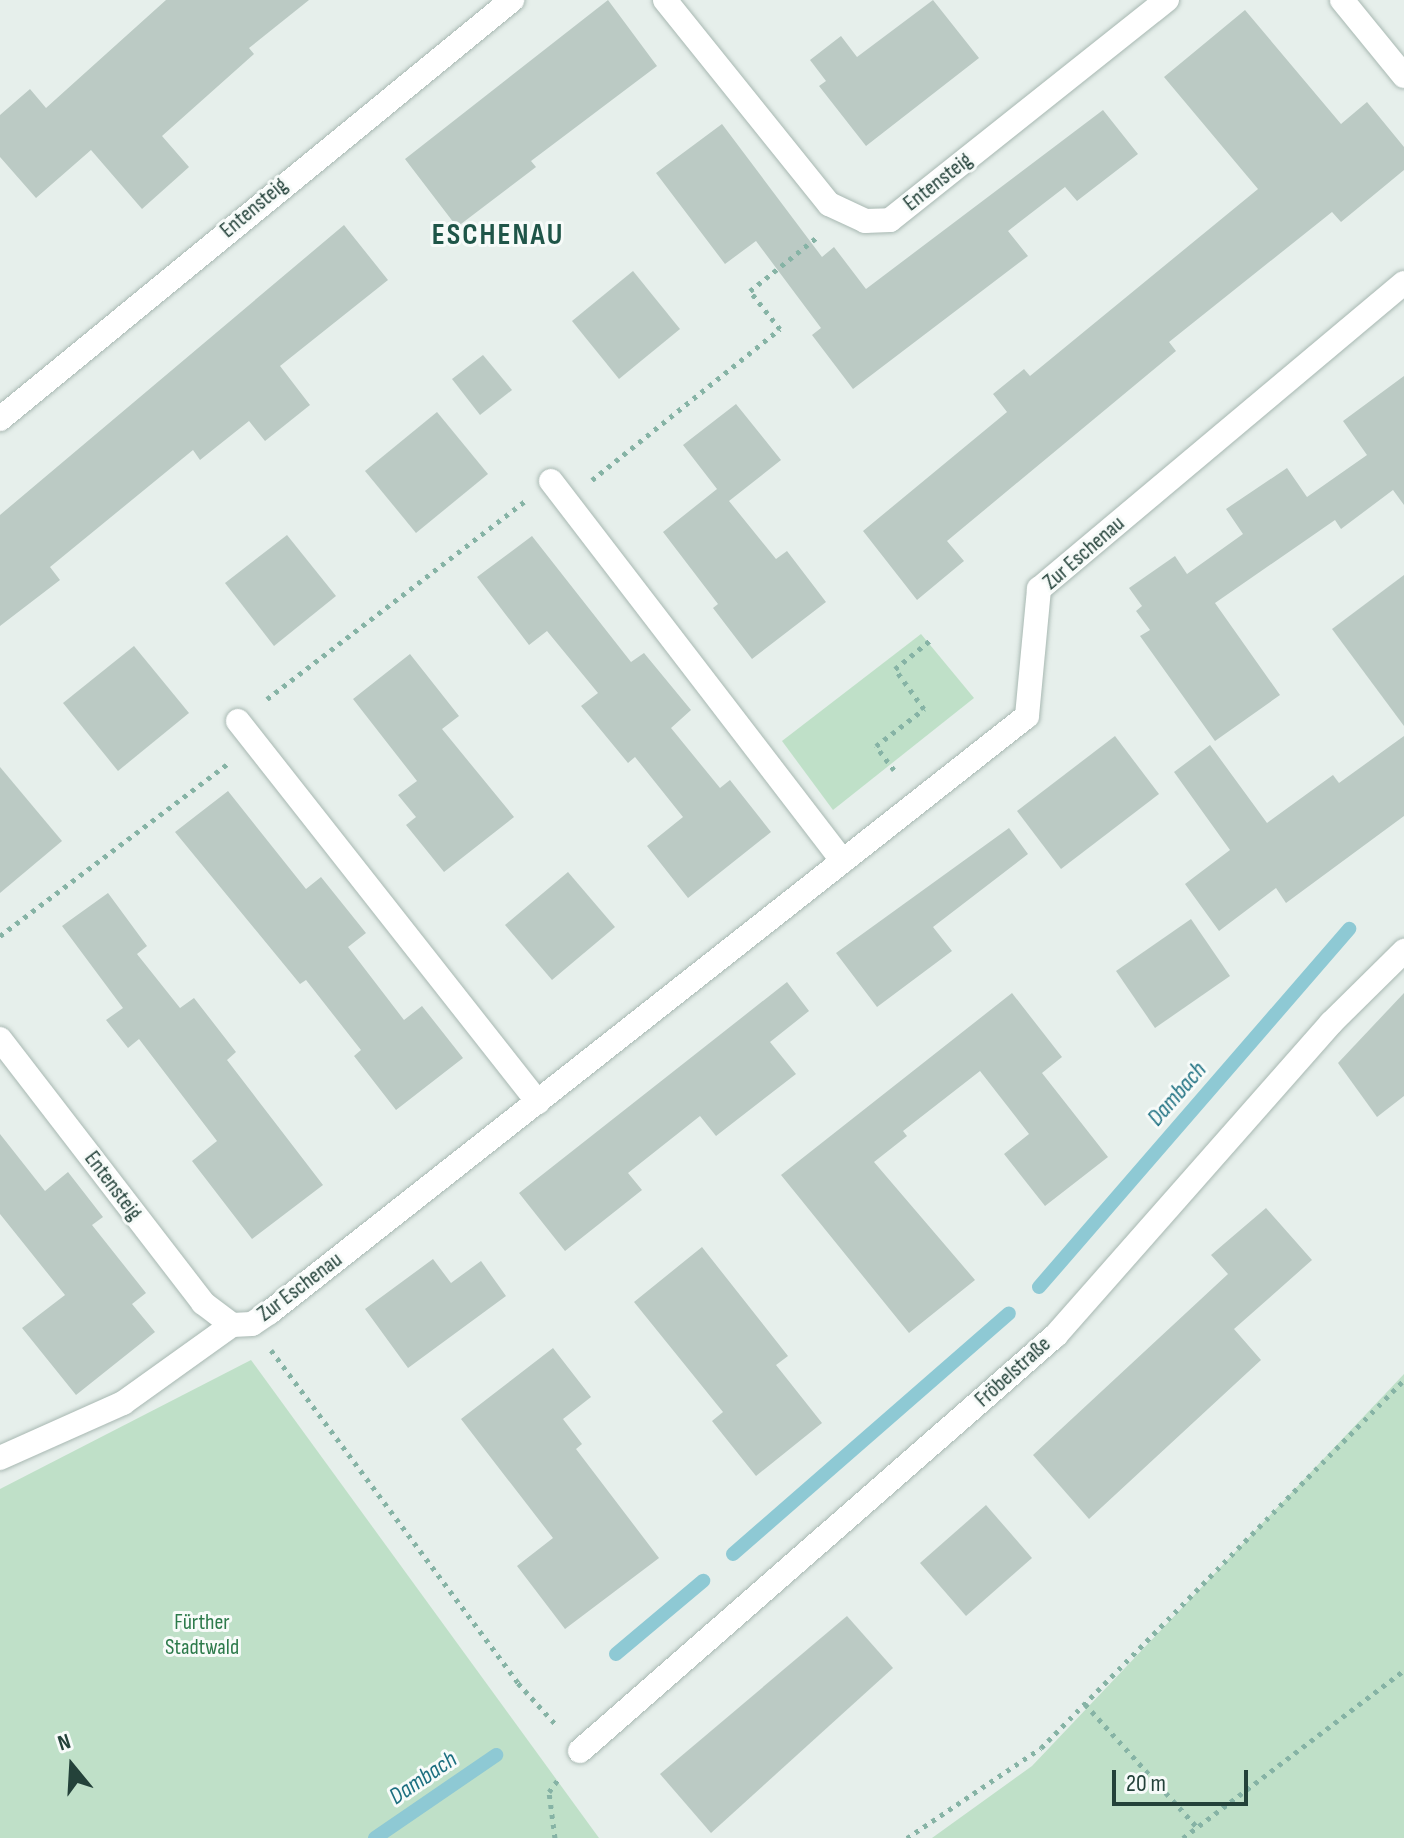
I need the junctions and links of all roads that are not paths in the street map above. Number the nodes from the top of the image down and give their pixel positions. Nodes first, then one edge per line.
1 (512, 0) edge
2 (665, 0) edge
3 (1167, 0) edge
4 (1342, 0) edge
5 (1404, 76) edge
6 (1404, 283) edge
7 (0, 419) edge
8 (551, 481) road end
9 (238, 721) road end
10 (843, 861) junction
11 (1404, 951) edge
12 (0, 1039) edge
13 (538, 1102) junction
14 (242, 1324) junction
15 (0, 1458) edge
16 (580, 1751) road end

1 - 7 street, Entensteig
2 - 3 street, Entensteig
4 - 5 street
6 - 10 street, Zur Eschenau
8 - 10 street
9 - 13 street
10 - 13 street, Zur Eschenau
11 - 16 street, Fröbelstraße
12 - 14 street, Entensteig
13 - 14 street, Zur Eschenau
14 - 15 street, Zur Eschenau

